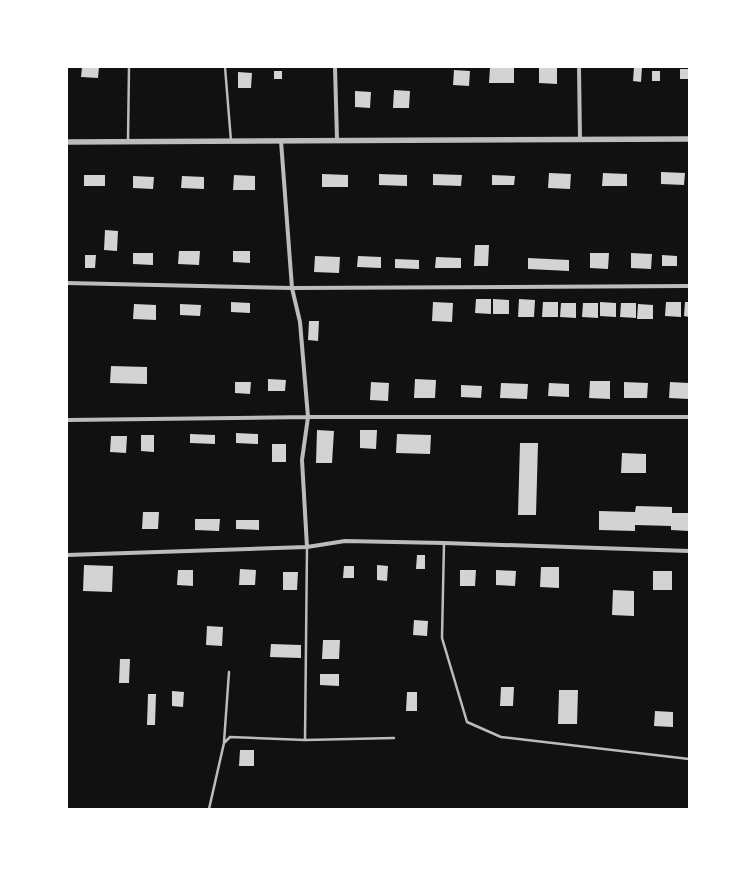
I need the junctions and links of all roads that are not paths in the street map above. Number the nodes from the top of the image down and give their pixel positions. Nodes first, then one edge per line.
1 (129, 67) edge
2 (225, 67) edge
3 (335, 67) edge
4 (579, 67) edge
5 (580, 139) junction
6 (689, 139) edge
7 (337, 140) junction
8 (128, 141) junction
9 (231, 141) junction
10 (281, 141) junction
11 (67, 142) edge
12 (67, 283) edge
13 (689, 286) edge
14 (292, 288) junction
15 (308, 417) junction
16 (689, 417) edge
17 (67, 420) edge
18 (444, 543) junction
19 (307, 547) junction
20 (689, 551) edge
21 (67, 555) edge
22 (229, 672) dead end
23 (394, 738) dead end
24 (305, 740) junction
25 (224, 743) junction
26 (689, 759) edge
27 (209, 809) edge

1 - 8 lane
2 - 9 lane
3 - 7 street
4 - 5 street
5 - 6 street
5 - 7 street
7 - 10 street
8 - 9 street
8 - 11 street
9 - 10 street
10 - 14 street
12 - 14 street
13 - 14 street
14 - 15 street
15 - 16 street
15 - 17 street
15 - 19 street
18 - 19 street
18 - 20 street
18 - 26 lane
19 - 21 street
19 - 24 lane
22 - 25 lane
23 - 24 lane
24 - 25 lane
25 - 27 lane

